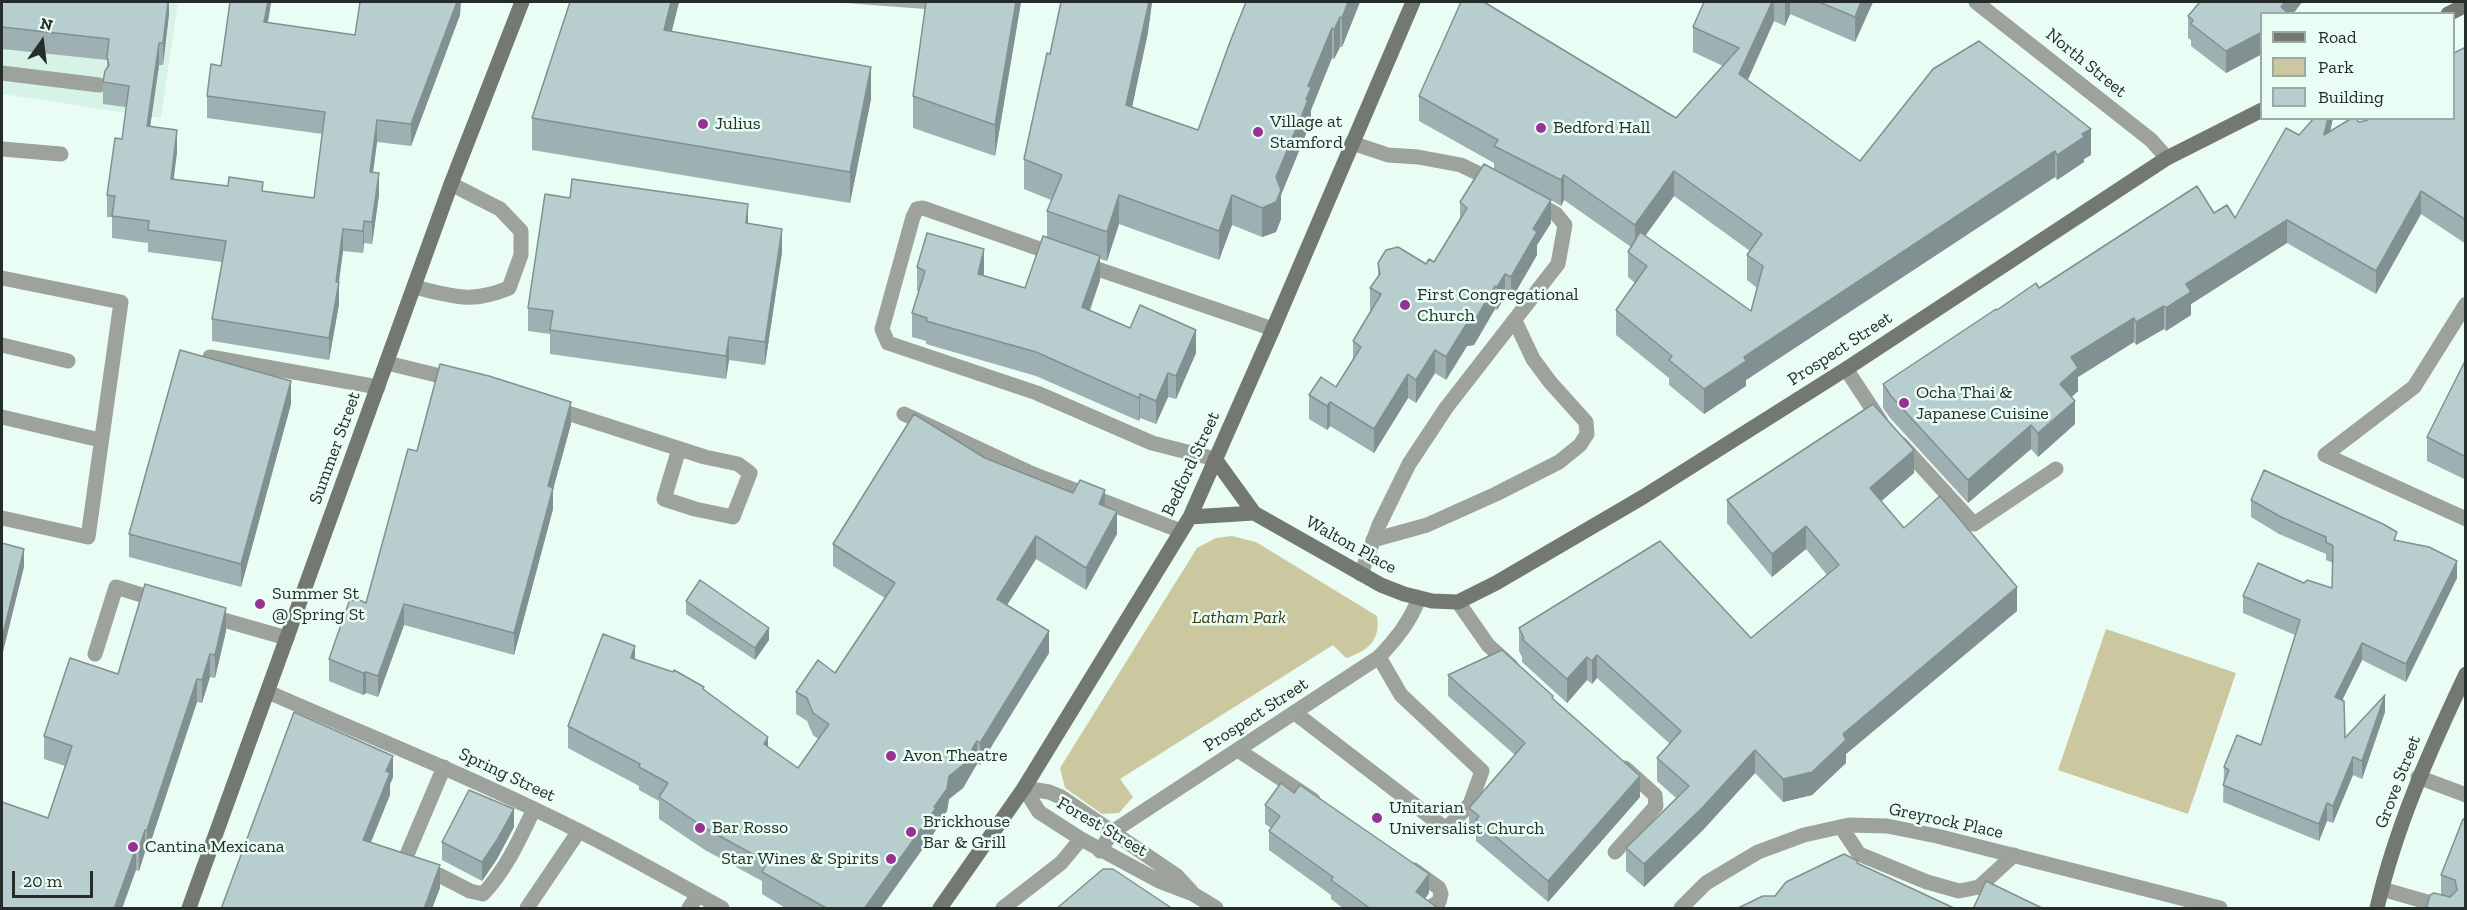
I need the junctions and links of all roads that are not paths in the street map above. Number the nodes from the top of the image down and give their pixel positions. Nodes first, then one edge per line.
1 (522, 2) edge
2 (1413, 2) edge
3 (1976, 2) edge
4 (2466, 4) edge
5 (2452, 12) edge
6 (2, 73) edge
7 (99, 85) dead end
8 (2260, 111) edge
9 (1352, 143) junction
10 (2, 149) edge
11 (61, 154) dead end
12 (2167, 159) junction
13 (451, 184) junction
14 (2, 278) edge
15 (414, 287) junction
16 (2466, 304) edge
17 (1515, 321) junction
18 (1273, 329) junction
19 (2, 345) edge
20 (210, 357) edge
21 (68, 361) dead end
22 (387, 363) junction
23 (1846, 369) junction
24 (469, 383) edge
25 (378, 387) junction
26 (543, 405) edge
27 (904, 414) dead end
28 (2, 417) edge
29 (100, 440) junction
30 (680, 449) junction
31 (1215, 459) junction
32 (2056, 469) dead end
33 (1254, 513) junction
34 (1190, 517) junction
35 (2, 518) edge
36 (2466, 519) edge
37 (1181, 531) junction
38 (1373, 540) junction
39 (1361, 574) junction
40 (1426, 600) junction
41 (1458, 602) junction
42 (287, 639) junction
43 (95, 654) dead end
44 (1379, 657) junction
45 (2466, 674) edge
46 (1521, 675) edge
47 (268, 692) junction
48 (1295, 713) junction
49 (1238, 750) junction
50 (1613, 757) edge
51 (444, 767) junction
52 (2418, 777) junction
53 (1024, 788) junction
54 (2466, 795) edge
55 (534, 809) junction
56 (1328, 811) edge
57 (1841, 827) junction
58 (579, 831) junction
59 (1112, 832) junction
60 (1081, 839) junction
61 (1100, 851) junction
62 (1615, 852) dead end
63 (2014, 855) junction
64 (1403, 863) edge
65 (404, 864) edge
66 (439, 875) edge
67 (2382, 889) junction
68 (1193, 894) junction
69 (694, 902) edge
70 (189, 909) edge
71 (528, 909) edge
72 (722, 909) edge
73 (940, 909) edge
74 (1003, 909) edge
75 (1216, 909) edge
76 (1428, 909) edge
77 (1681, 909) edge
78 (2220, 909) edge
79 (2378, 909) edge
80 (2448, 909) edge

1 - 13 main road, Summer Street
2 - 9 main road, Bedford Street
3 - 12 street, North Street
4 - 5 main road
6 - 7 street
8 - 12 main road, Prospect Street
9 - 17 street
9 - 18 main road, Bedford Street
10 - 11 street
12 - 23 main road, Prospect Street
13 - 15 main road, Summer Street
13 - 15 street
14 - 29 street
15 - 22 main road, Summer Street
16 - 36 street
17 - 38 street
17 - 38 street
18 - 31 main road, Bedford Street
18 - 31 street
19 - 21 street
20 - 25 street
22 - 24 street
22 - 25 main road, Summer Street
23 - 32 street
23 - 41 main road, Prospect Street
25 - 42 main road, Summer Street
26 - 30 street
27 - 37 street
28 - 29 street
29 - 35 street
30 - 30 street
31 - 33 main road, Walton Place
31 - 34 main road, Bedford Street
33 - 34 main road
33 - 39 main road, Walton Place
34 - 37 main road, Bedford Street
37 - 53 main road, Bedford Street
38 - 39 street
39 - 40 main road, Walton Place
40 - 41 main road, Prospect Street
40 - 44 street, Prospect Street
41 - 46 street
42 - 43 street
42 - 47 main road, Summer Street
44 - 48 street, Prospect Street
44 - 48 street
45 - 52 main road, Grove Street
47 - 51 street, Spring Street
47 - 70 main road, Summer Street
48 - 49 street, Prospect Street
49 - 56 street
49 - 59 street, Prospect Street
50 - 62 street
51 - 55 street, Spring Street
51 - 65 street
52 - 54 street
52 - 67 main road, Grove Street
53 - 59 street, Forest Street
53 - 60 street, Forest Street
53 - 73 main road, Bedford Street
55 - 58 street, Spring Street
55 - 66 street
57 - 63 street, Greyrock Place
57 - 63 street
57 - 77 street, Greyrock Place
58 - 69 street, Spring Street
58 - 71 street
59 - 61 street, Prospect Street
59 - 68 street, Forest Street
60 - 61 street, Forest Street
60 - 74 street
61 - 68 street, Forest Street
63 - 78 street, Greyrock Place
64 - 76 street
67 - 79 main road, Grove Street
67 - 80 street
68 - 75 street, Forest Street
69 - 72 street, Spring Street

